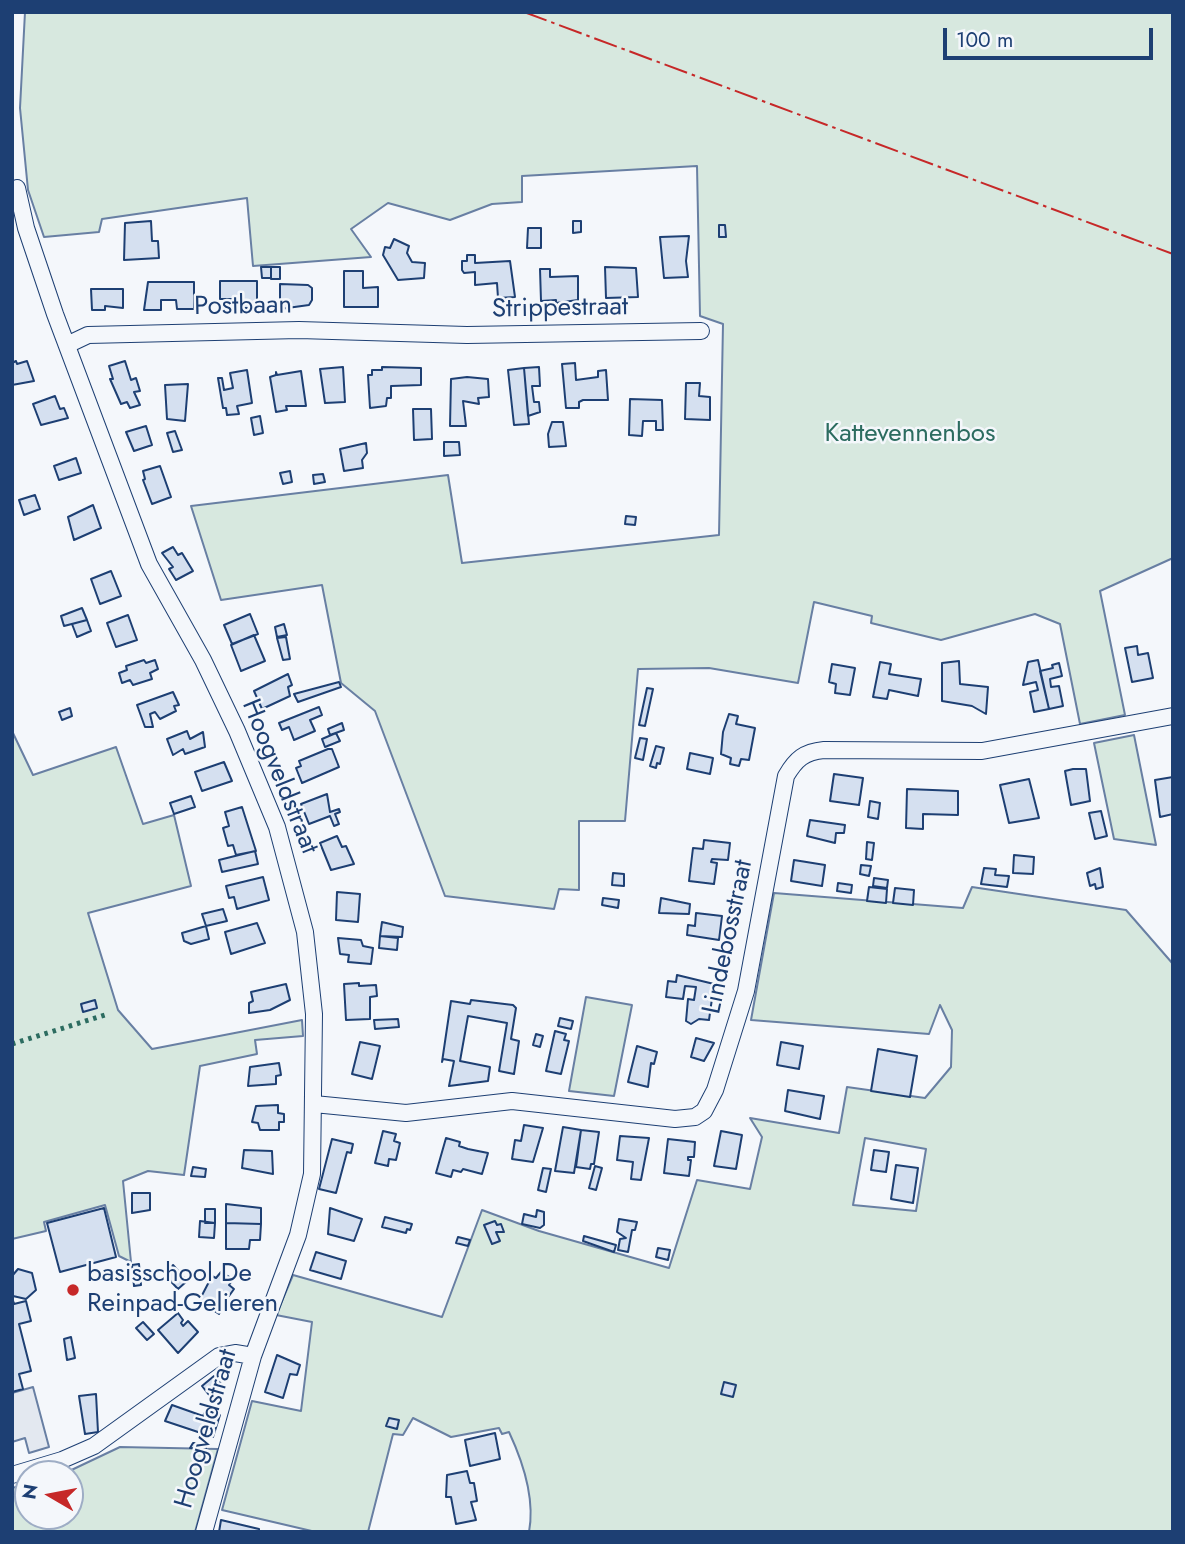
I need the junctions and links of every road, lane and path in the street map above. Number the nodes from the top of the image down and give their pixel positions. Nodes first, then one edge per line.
1 (17, 188) dead end
2 (701, 331) dead end
3 (421, 332) joint
4 (69, 344) junction
5 (1173, 716) edge
6 (314, 1104) junction
7 (253, 1356) junction
8 (12, 1475) edge
9 (204, 1532) edge

1 - 4 street, Hoogveldstraat
2 - 3 street, Strippestraat
3 - 4 street, Postbaan
4 - 6 street, Hoogveldstraat
5 - 6 street, Lindebosstraat
6 - 7 street, Hoogveldstraat
7 - 8 street
7 - 9 street, Hoogveldstraat

